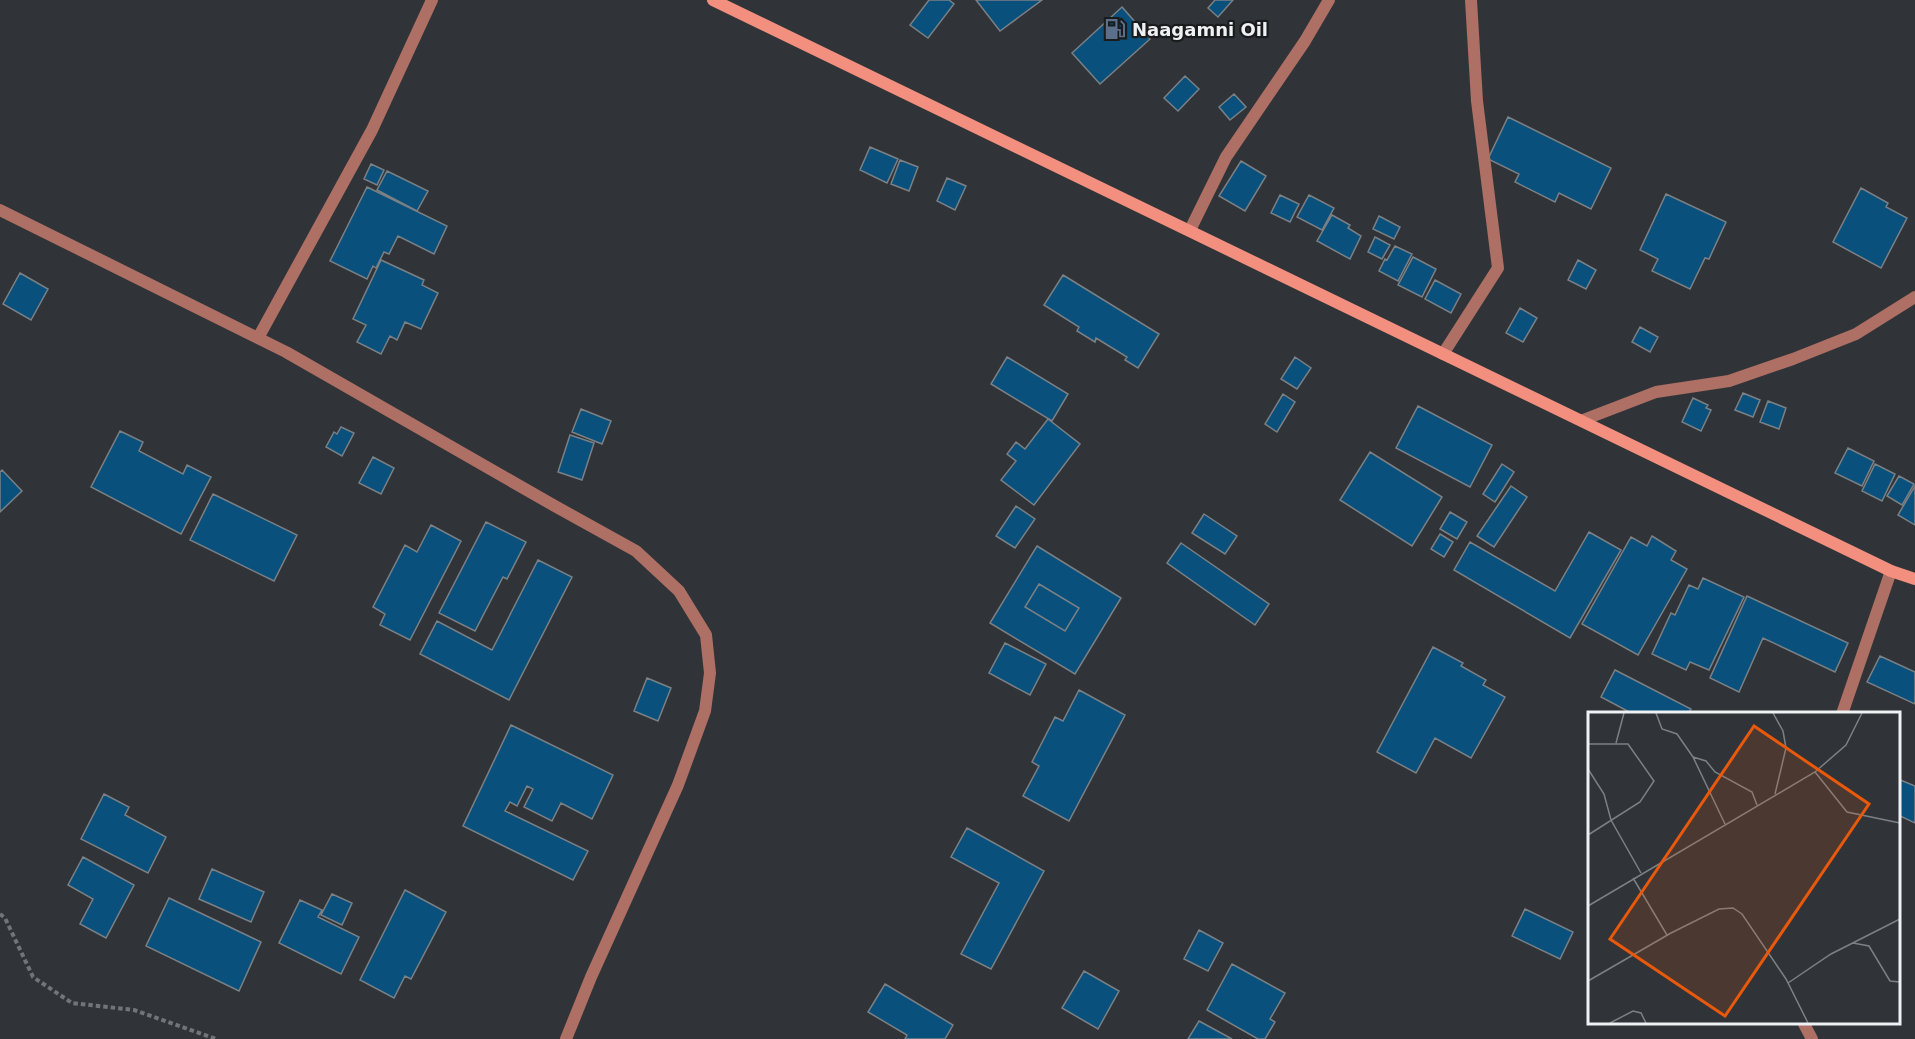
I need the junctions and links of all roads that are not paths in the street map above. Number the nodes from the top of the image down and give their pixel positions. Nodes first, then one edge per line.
1 (432, 0) edge
2 (713, 0) edge
3 (1329, 0) edge
4 (1471, 0) edge
5 (0, 210) edge
6 (1190, 230) junction
7 (1915, 297) edge
8 (258, 338) junction
9 (1443, 354) junction
10 (1583, 420) junction
11 (1892, 571) junction
12 (1915, 579) edge
13 (1843, 712) edge
14 (1804, 1024) edge
15 (566, 1039) edge
16 (1812, 1039) edge

1 - 8 street
2 - 6 main road
3 - 6 street
4 - 9 street
5 - 8 street
6 - 9 main road
7 - 10 street
8 - 15 street
9 - 10 main road
10 - 11 main road
11 - 12 main road
11 - 13 street
14 - 16 street

